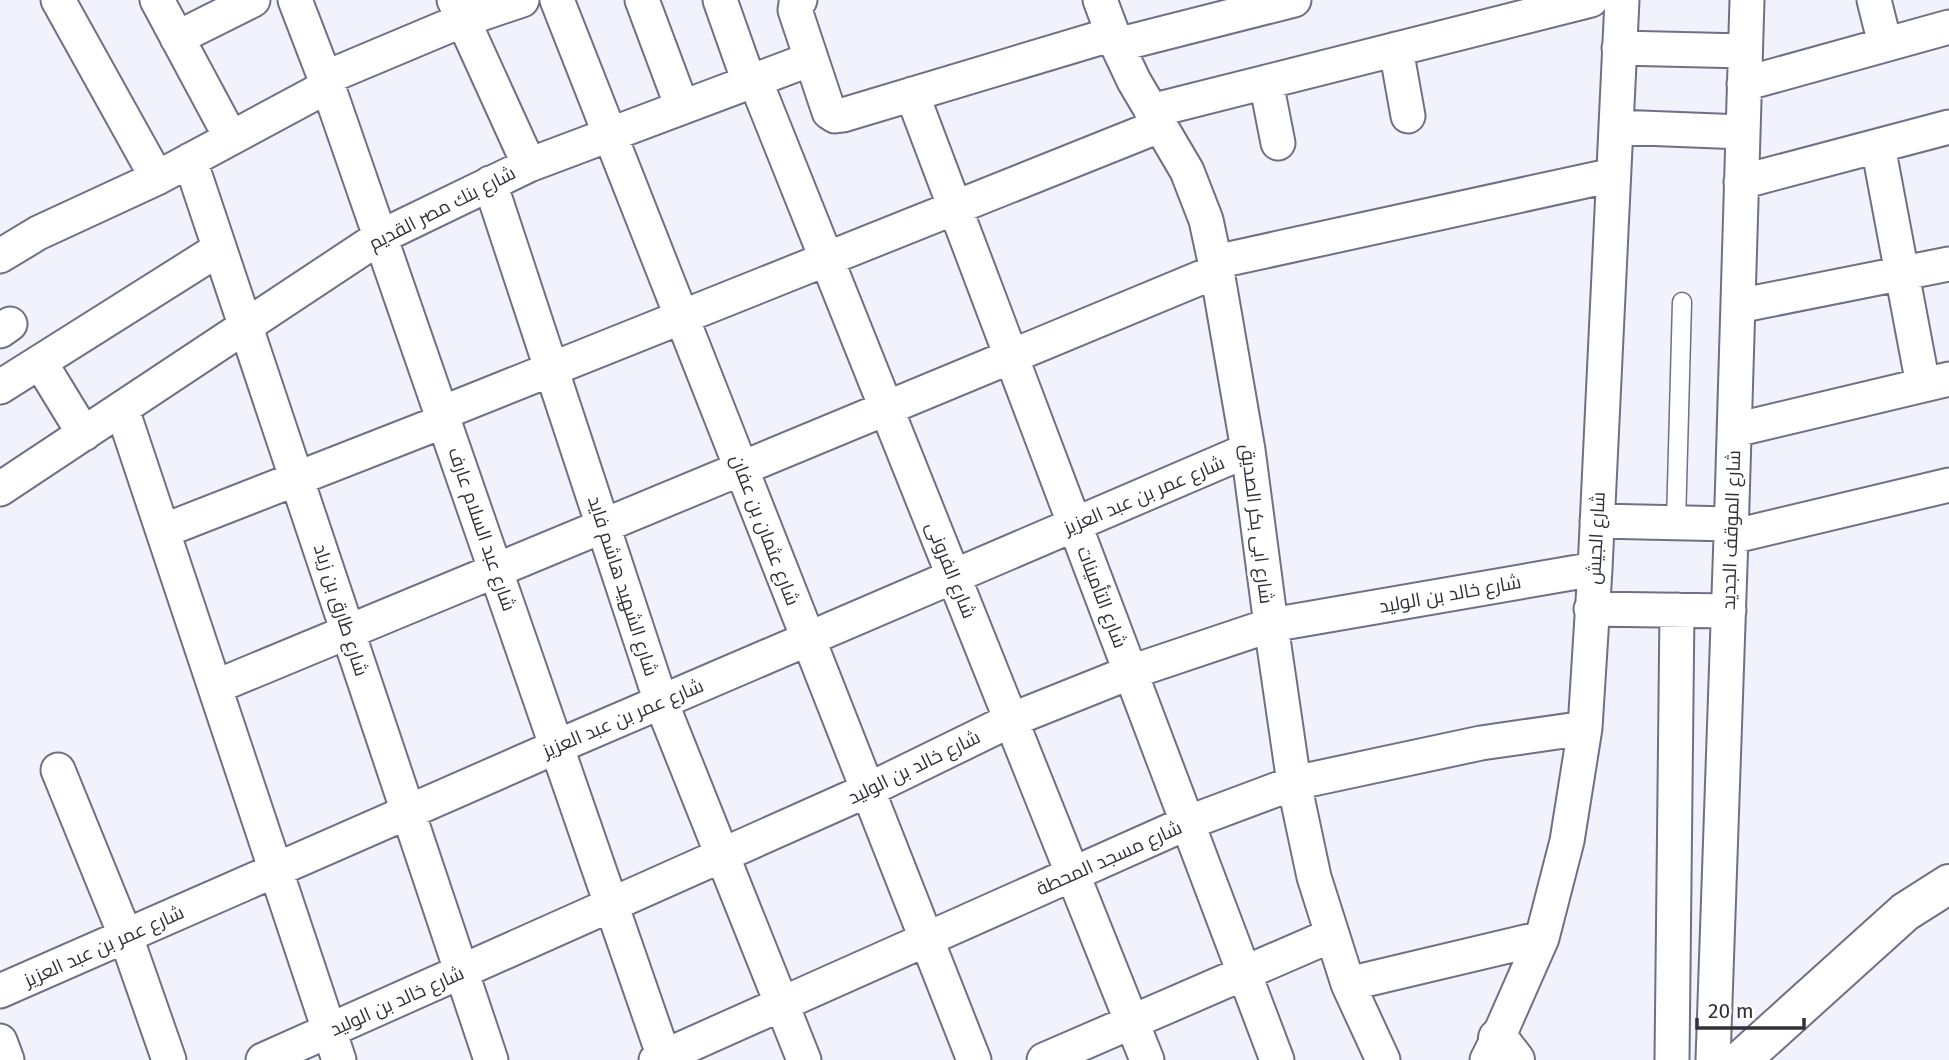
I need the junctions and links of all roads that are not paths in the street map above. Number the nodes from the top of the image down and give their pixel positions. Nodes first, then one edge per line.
1 (58, 0) edge
2 (157, 0) edge
3 (253, 0) edge
4 (295, 0) edge
5 (522, 0) edge
6 (557, 0) edge
7 (642, 0) edge
8 (720, 0) edge
9 (800, 0) edge
10 (1100, 0) edge
11 (1294, 0) edge
12 (1591, 0) edge
13 (1622, 0) edge
14 (1747, 0) edge
15 (1874, 0) edge
16 (459, 10) edge
17 (1949, 27) edge
18 (177, 38) junction
19 (1115, 40) junction
20 (1885, 44) junction
21 (1619, 48) junction
22 (1396, 49) junction
23 (1745, 51) junction
24 (810, 59) junction
25 (752, 81) junction
26 (327, 82) junction
27 (1266, 82) junction
28 (1744, 84) junction
29 (912, 94) junction
30 (682, 107) junction
31 (1408, 117) dead end
32 (1155, 118) junction
33 (1616, 127) junction
34 (1949, 127) edge
35 (1743, 132) junction
36 (610, 134) junction
37 (231, 138) junction
38 (1278, 143) dead end
39 (1878, 146) junction
40 (190, 160) junction
41 (529, 165) junction
42 (1613, 175) junction
43 (157, 178) junction
44 (1741, 182) junction
45 (490, 183) junction
46 (955, 208) junction
47 (380, 237) junction
48 (219, 249) junction
49 (0, 256) edge
50 (827, 259) junction
51 (1949, 264) edge
52 (1217, 266) junction
53 (1902, 273) junction
54 (1682, 302) dead end
55 (1738, 306) junction
56 (682, 317) junction
57 (245, 327) junction
58 (1012, 357) junction
59 (40, 362) junction
60 (551, 369) junction
61 (1936, 382) edge
62 (0, 387) edge
63 (887, 408) junction
64 (122, 409) junction
65 (443, 417) junction
66 (1735, 430) junction
67 (84, 434) junction
68 (1248, 450) junction
69 (741, 469) junction
70 (297, 479) junction
71 (1949, 485) edge
72 (0, 489) edge
73 (1597, 521) junction
74 (1676, 523) junction
75 (1074, 524) junction
76 (603, 526) junction
77 (163, 531) junction
78 (1732, 531) junction
79 (1595, 569) junction
80 (497, 571) junction
81 (954, 576) junction
82 (1591, 609) junction
83 (1677, 610) junction
84 (1729, 611) junction
85 (1270, 625) junction
86 (348, 632) junction
87 (808, 639) junction
88 (1131, 672) junction
89 (215, 687) junction
90 (661, 702) junction
91 (1011, 720) junction
92 (1585, 728) junction
93 (556, 747) junction
94 (58, 770) dead end
95 (1294, 783) junction
96 (868, 790) junction
97 (408, 812) junction
98 (1187, 823) junction
99 (723, 855) junction
100 (276, 870) junction
101 (1073, 874) junction
102 (1949, 884) edge
103 (611, 906) junction
104 (1332, 936) junction
105 (126, 937) junction
106 (1542, 938) junction
107 (926, 940) junction
108 (462, 972) junction
109 (1245, 974) junction
110 (1348, 984) junction
111 (0, 991) edge
112 (782, 1004) junction
113 (1132, 1023) junction
114 (0, 1041) edge
115 (334, 1046) edge
116 (1500, 1053) edge
117 (662, 1059) edge
118 (7, 1060) edge
119 (169, 1060) edge
120 (263, 1060) edge
121 (491, 1060) edge
122 (804, 1060) edge
123 (974, 1060) edge
124 (1044, 1060) edge
125 (1147, 1060) edge
126 (1277, 1060) edge
127 (1383, 1060) edge
128 (1672, 1060) edge
129 (1713, 1060) edge
130 (1741, 1060) edge

1 - 43 street
2 - 18 street
3 - 18 street
4 - 26 street, شارع عبد السلام عارف
5 - 16 street
6 - 36 street, شارع عثمان بن عفان
7 - 30 street
8 - 25 street, شارع الفرونى
9 - 24 street
10 - 19 street, شارع ابى بكر الصديق
11 - 19 street
12 - 22 street
13 - 21 street, شارع الجيش
14 - 23 street, شارع الموقف الجديد
15 - 20 street
16 - 26 street
16 - 41 street
17 - 20 street
18 - 37 street
19 - 29 street
19 - 32 street, شارع ابى بكر الصديق
20 - 28 street
21 - 23 street
21 - 33 street, شارع الجيش
22 - 27 street
22 - 31 street
23 - 28 street, شارع الموقف الجديد
24 - 25 street, شارع بنك مصر القديم
24 - 29 street
25 - 30 street, شارع بنك مصر القديم
25 - 50 street, شارع الفرونى
26 - 37 street
26 - 47 street, شارع عبد السلام عارف
27 - 32 street
27 - 38 street
28 - 35 street, شارع الموقف الجديد
29 - 46 street, شارع التأمينات
30 - 36 street, شارع بنك مصر القديم
32 - 46 street
32 - 52 street, شارع ابى بكر الصديق
33 - 35 street
33 - 42 street, شارع الجيش
34 - 39 street
35 - 44 street, شارع الموقف الجديد
36 - 41 street, شارع بنك مصر القديم
36 - 56 street, شارع عثمان بن عفان
37 - 40 street
39 - 44 street
39 - 53 street
40 - 43 street
40 - 48 street, شارع طارق بن زياد
41 - 45 street, شارع بنك مصر القديم
42 - 52 street
42 - 73 street, شارع الجيش
43 - 49 street
44 - 55 street, شارع الموقف الجديد
45 - 47 street, شارع بنك مصر القديم
45 - 60 street, شارع الشهيد هاشم فايد
46 - 50 street
46 - 58 street, شارع التأمينات
47 - 57 street, شارع بنك مصر القديم
47 - 65 street, شارع عبد السلام عارف
48 - 57 street, شارع طارق بن زياد
48 - 59 street
50 - 56 street
50 - 63 street, شارع الفرونى
51 - 53 street
52 - 58 street
52 - 68 street, شارع ابى بكر الصديق
53 - 55 street
53 - 61 street
54 - 74 lane
55 - 66 street, شارع الموقف الجديد
56 - 60 street
56 - 69 street, شارع عثمان بن عفان
57 - 64 street, شارع بنك مصر القديم
57 - 70 street, شارع طارق بن زياد
58 - 63 street
58 - 75 street, شارع التأمينات
59 - 62 street
59 - 67 street
60 - 65 street
60 - 76 street, شارع الشهيد هاشم فايد
61 - 66 street
63 - 69 street
63 - 81 street, شارع الفرونى
64 - 67 street, شارع بنك مصر القديم
64 - 77 street
65 - 70 street
65 - 80 street, شارع عبد السلام عارف
66 - 78 street, شارع الموقف الجديد
67 - 72 street, شارع بنك مصر القديم
68 - 75 street, شارع عمر بن عبد العزيز
68 - 85 street, شارع ابى بكر الصديق
69 - 76 street
69 - 87 street, شارع عثمان بن عفان
70 - 77 street
70 - 86 street, شارع طارق بن زياد
71 - 78 street
73 - 74 street
73 - 79 street, شارع الجيش
74 - 78 street
75 - 81 street, شارع عمر بن عبد العزيز
75 - 88 street, شارع التأمينات
76 - 80 street
76 - 90 street, شارع الشهيد هاشم فايد
77 - 89 street
78 - 84 street, شارع الموقف الجديد
79 - 82 street, شارع الجيش
79 - 85 street, شارع خالد بن الوليد
80 - 86 street
80 - 93 street, شارع عبد السلام عارف
81 - 87 street, شارع عمر بن عبد العزيز
81 - 91 street, شارع الفرونى
82 - 83 street
82 - 92 street, شارع الجيش
83 - 84 street
83 - 128 street
84 - 129 street, شارع الموقف الجديد
85 - 88 street, شارع خالد بن الوليد
85 - 95 street, شارع ابى بكر الصديق
86 - 89 street
86 - 97 street, شارع طارق بن زياد
87 - 90 street, شارع عمر بن عبد العزيز
87 - 96 street, شارع عثمان بن عفان
88 - 91 street, شارع خالد بن الوليد
88 - 98 street, شارع التأمينات
89 - 100 street
90 - 93 street, شارع عمر بن عبد العزيز
90 - 99 street, شارع الشهيد هاشم فايد
91 - 96 street, شارع خالد بن الوليد
91 - 101 street, شارع الفرونى
92 - 95 street, شارع مسجد المحطة
92 - 106 street, شارع الجيش
93 - 97 street, شارع عمر بن عبد العزيز
93 - 103 street, شارع عبد السلام عارف
94 - 105 street
95 - 98 street, شارع مسجد المحطة
95 - 104 street, شارع ابى بكر الصديق
96 - 99 street, شارع خالد بن الوليد
96 - 107 street, شارع عثمان بن عفان
97 - 100 street, شارع عمر بن عبد العزيز
97 - 108 street, شارع طارق بن زياد
98 - 101 street, شارع مسجد المحطة
98 - 109 street, شارع التأمينات
99 - 103 street, شارع خالد بن الوليد
99 - 112 street, شارع الشهيد هاشم فايد
100 - 105 street, شارع عمر بن عبد العزيز
100 - 115 street
101 - 107 street, شارع مسجد المحطة
101 - 113 street, شارع الفرونى
102 - 130 street
103 - 108 street, شارع خالد بن الوليد
103 - 117 street, شارع عبد السلام عارف
104 - 109 street
104 - 110 street, شارع ابى بكر الصديق
105 - 111 street, شارع عمر بن عبد العزيز
105 - 119 street
106 - 110 street
106 - 116 street, شارع الجيش
107 - 112 street, شارع مسجد المحطة
107 - 123 street, شارع عثمان بن عفان
108 - 115 street, شارع خالد بن الوليد
108 - 121 street, شارع طارق بن زياد
109 - 113 street
109 - 126 street, شارع التأمينات
110 - 127 street, شارع ابى بكر الصديق
112 - 117 street, شارع مسجد المحطة
112 - 122 street, شارع الشهيد هاشم فايد
113 - 124 street
113 - 125 street, شارع الفرونى
114 - 118 street
115 - 120 street, شارع خالد بن الوليد

